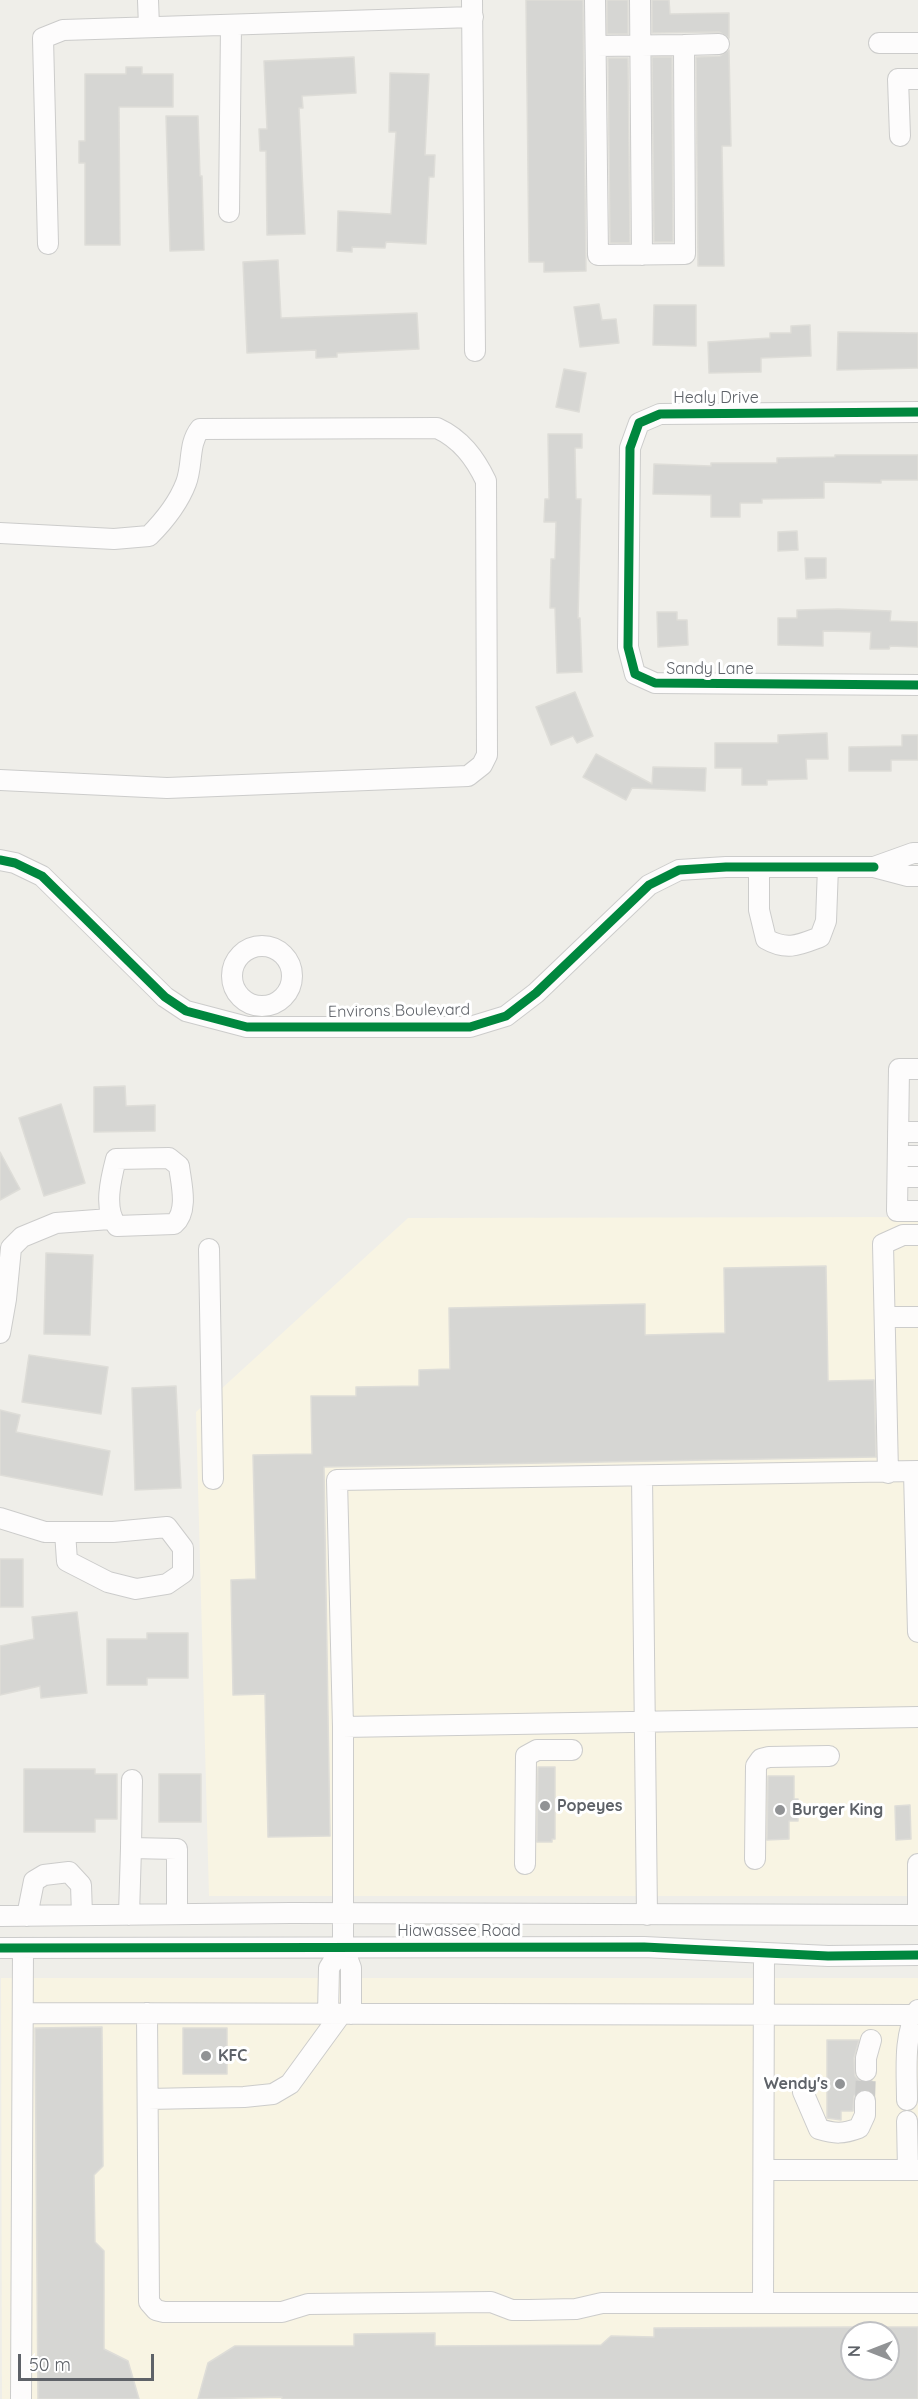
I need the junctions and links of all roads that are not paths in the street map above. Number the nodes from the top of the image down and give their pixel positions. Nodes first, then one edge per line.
1 (148, 0) edge
2 (595, 0) edge
3 (640, 0) edge
4 (472, 8) edge
5 (231, 25) junction
6 (149, 27) junction
7 (879, 43) dead end
8 (918, 43) edge
9 (719, 44) dead end
10 (640, 45) junction
11 (684, 45) junction
12 (596, 46) junction
13 (918, 79) edge
14 (900, 136) dead end
15 (229, 212) dead end
16 (48, 244) dead end
17 (642, 255) junction
18 (475, 351) dead end
19 (918, 412) edge
20 (0, 533) edge
21 (630, 544) joint
22 (918, 685) edge
23 (0, 780) edge
24 (918, 853) edge
25 (0, 860) edge
26 (759, 867) junction
27 (828, 867) junction
28 (874, 867) junction
29 (918, 876) edge
30 (265, 1007) dead end
31 (265, 1027) junction
32 (918, 1069) edge
33 (908, 1088) edge
34 (918, 1132) edge
35 (918, 1142) edge
36 (900, 1150) edge
37 (918, 1155) edge
38 (918, 1168) edge
39 (918, 1177) edge
40 (918, 1190) edge
41 (918, 1211) edge
42 (111, 1219) junction
43 (918, 1235) edge
44 (209, 1249) dead end
45 (885, 1317) junction
46 (918, 1317) edge
47 (0, 1333) edge
48 (916, 1472) edge
49 (888, 1473) junction
50 (642, 1476) junction
51 (213, 1479) dead end
52 (0, 1518) edge
53 (65, 1532) junction
54 (918, 1632) edge
55 (918, 1716) edge
56 (646, 1721) junction
57 (343, 1727) junction
58 (572, 1750) dead end
59 (829, 1756) dead end
60 (132, 1780) dead end
61 (131, 1848) junction
62 (755, 1858) dead end
63 (525, 1864) dead end
64 (918, 1864) edge
65 (177, 1914) junction
66 (343, 1914) junction
67 (82, 1915) junction
68 (129, 1915) junction
69 (647, 1915) junction
70 (918, 1915) edge
71 (0, 1916) edge
72 (27, 1916) junction
73 (343, 1946) junction
74 (0, 1948) edge
75 (23, 1948) junction
76 (764, 1953) junction
77 (918, 1955) edge
78 (23, 2013) junction
79 (147, 2013) junction
80 (916, 2013) edge
81 (340, 2014) junction
82 (764, 2015) junction
83 (871, 2040) dead end
84 (866, 2072) tunnel mouth
85 (804, 2092) dead end
86 (148, 2099) junction
87 (908, 2100) dead end
88 (865, 2101) tunnel mouth
89 (908, 2121) dead end
90 (764, 2170) junction
91 (913, 2170) edge
92 (763, 2302) junction
93 (918, 2303) edge
94 (21, 2399) edge

1 - 6 street
2 - 12 street
3 - 10 street
4 - 5 street
4 - 18 street
5 - 6 street
5 - 15 street
6 - 16 street
7 - 8 street
9 - 11 street
10 - 11 street
10 - 12 street
10 - 17 street
11 - 17 street
12 - 17 street
13 - 14 street
19 - 21 street, Healy Drive
20 - 23 street
21 - 22 street, Sandy Lane
24 - 28 street, Environs Boulevard
25 - 31 street, Environs Boulevard
26 - 27 street, Environs Boulevard
26 - 27 street
26 - 31 street, Environs Boulevard
27 - 28 street, Environs Boulevard
28 - 29 street, Environs Boulevard
30 - 31 street
32 - 33 street
33 - 36 street
34 - 36 street
35 - 36 street
36 - 37 street
36 - 38 street
36 - 39 street
36 - 40 street
36 - 41 street
42 - 42 street
42 - 47 street
43 - 45 street
44 - 51 street
45 - 46 street
45 - 49 street
48 - 49 street
48 - 54 street
49 - 50 street
50 - 56 street
50 - 57 street
52 - 53 street
53 - 53 street
55 - 56 street
56 - 57 street
56 - 69 street
57 - 66 street
58 - 63 street
59 - 62 street
60 - 61 street
61 - 65 street
61 - 68 street
64 - 70 street
65 - 66 street, Hiawassee Road
65 - 68 street, Hiawassee Road
66 - 69 street, Hiawassee Road
66 - 73 street
67 - 68 street, Hiawassee Road
67 - 72 street, Hiawassee Road
67 - 72 street
69 - 70 street, Hiawassee Road
71 - 72 street, Hiawassee Road
73 - 75 street, Hiawassee Road
73 - 76 street, Hiawassee Road
73 - 81 street
74 - 75 street, Hiawassee Road
75 - 78 street
76 - 77 street, Hiawassee Road
76 - 82 street
78 - 79 street
78 - 94 street
79 - 81 street
79 - 86 street
80 - 82 street
80 - 87 street
81 - 82 street
81 - 86 street
82 - 90 street
83 - 84 street
85 - 88 street
86 - 92 street
89 - 91 street
90 - 91 street
90 - 92 street
92 - 93 street

